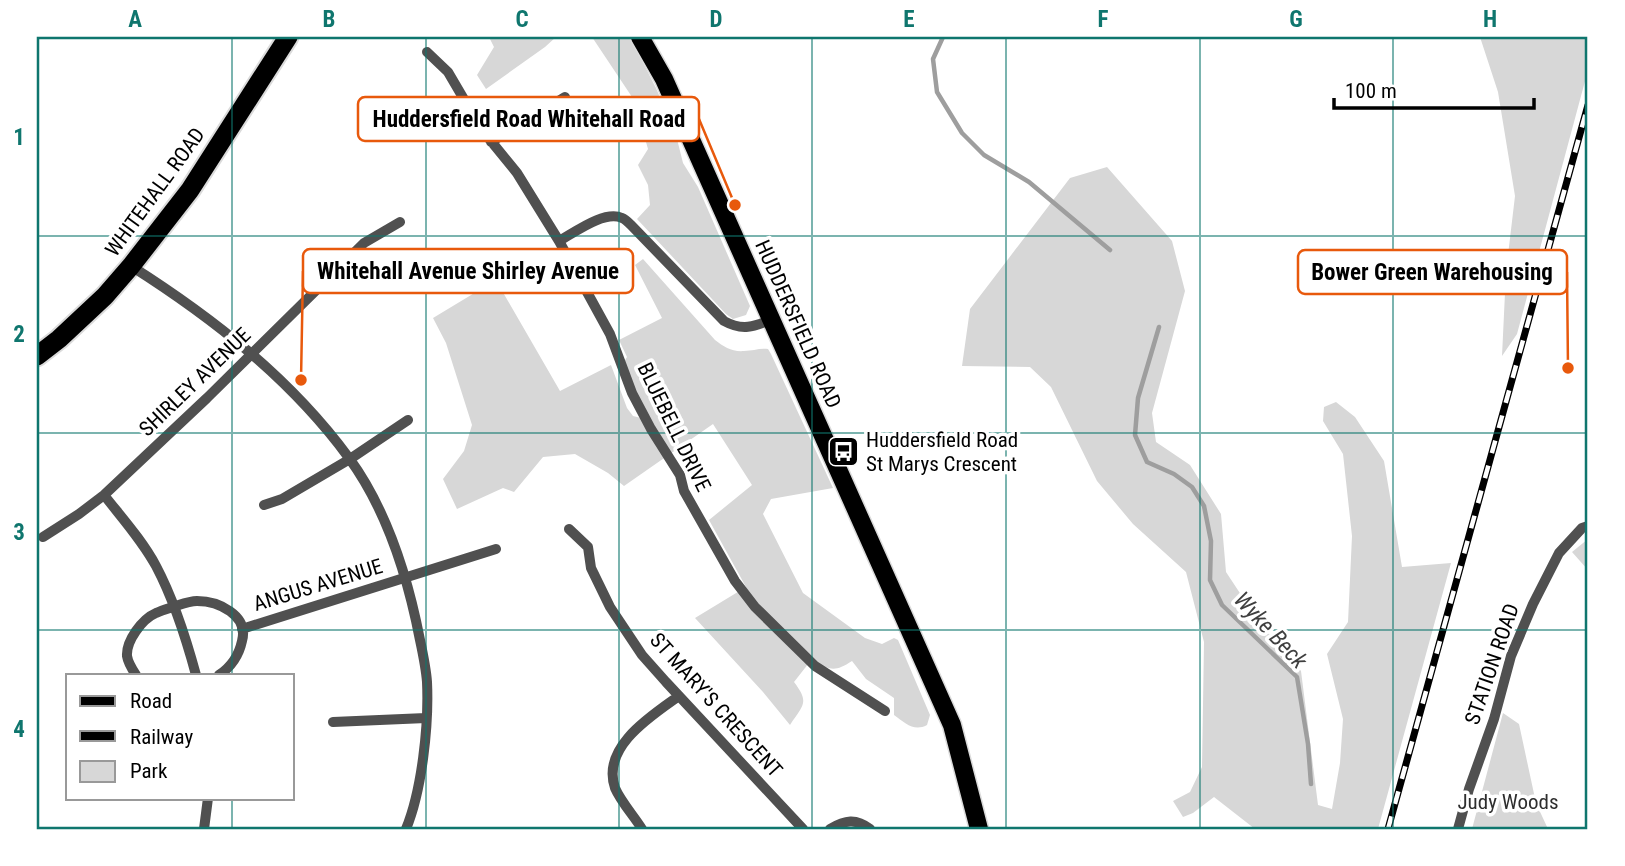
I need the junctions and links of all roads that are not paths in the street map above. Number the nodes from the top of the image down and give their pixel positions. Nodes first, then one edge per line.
1 (288, 37) edge
2 (640, 37) edge
3 (427, 52) dead end
4 (565, 97) dead end
5 (491, 142) junction
6 (400, 222) dead end
7 (559, 241) junction
8 (131, 266) junction
9 (772, 319) junction
10 (251, 354) junction
11 (37, 356) edge
12 (408, 420) dead end
13 (350, 459) junction
14 (104, 495) junction
15 (264, 505) dead end
16 (1588, 526) edge
17 (569, 529) dead end
18 (43, 537) dead end
19 (496, 549) dead end
20 (406, 578) junction
21 (174, 607) junction
22 (242, 628) junction
23 (135, 674) edge
24 (196, 674) edge
25 (220, 674) edge
26 (679, 696) junction
27 (885, 711) dead end
28 (426, 718) junction
29 (333, 722) dead end
30 (208, 800) edge
31 (204, 829) edge
32 (406, 829) edge
33 (642, 829) edge
34 (803, 829) edge
35 (830, 829) edge
36 (870, 829) edge
37 (979, 829) edge
38 (1458, 829) edge

1 - 8 highway, WHITEHALL ROAD
2 - 9 main road, HUDDERSFIELD ROAD
3 - 5 street, BLUEBELL DRIVE
4 - 5 street
5 - 7 street, BLUEBELL DRIVE
6 - 10 street, SHIRLEY AVENUE
7 - 9 street
7 - 27 street, BLUEBELL DRIVE
8 - 10 street
8 - 11 highway, WHITEHALL ROAD
9 - 37 main road, HUDDERSFIELD ROAD
10 - 13 street
10 - 14 street, SHIRLEY AVENUE
12 - 13 street
13 - 15 street
13 - 20 street
14 - 18 street, SHIRLEY AVENUE
14 - 21 street
16 - 38 street, STATION ROAD
17 - 26 street, ST MARY'S CRESCENT
19 - 20 street, ANGUS AVENUE
20 - 22 street, ANGUS AVENUE
20 - 28 street
21 - 22 street
21 - 23 street
21 - 24 street
22 - 25 street
26 - 33 street
26 - 34 street, ST MARY'S CRESCENT
28 - 29 street
28 - 32 street
30 - 31 street
35 - 36 street

